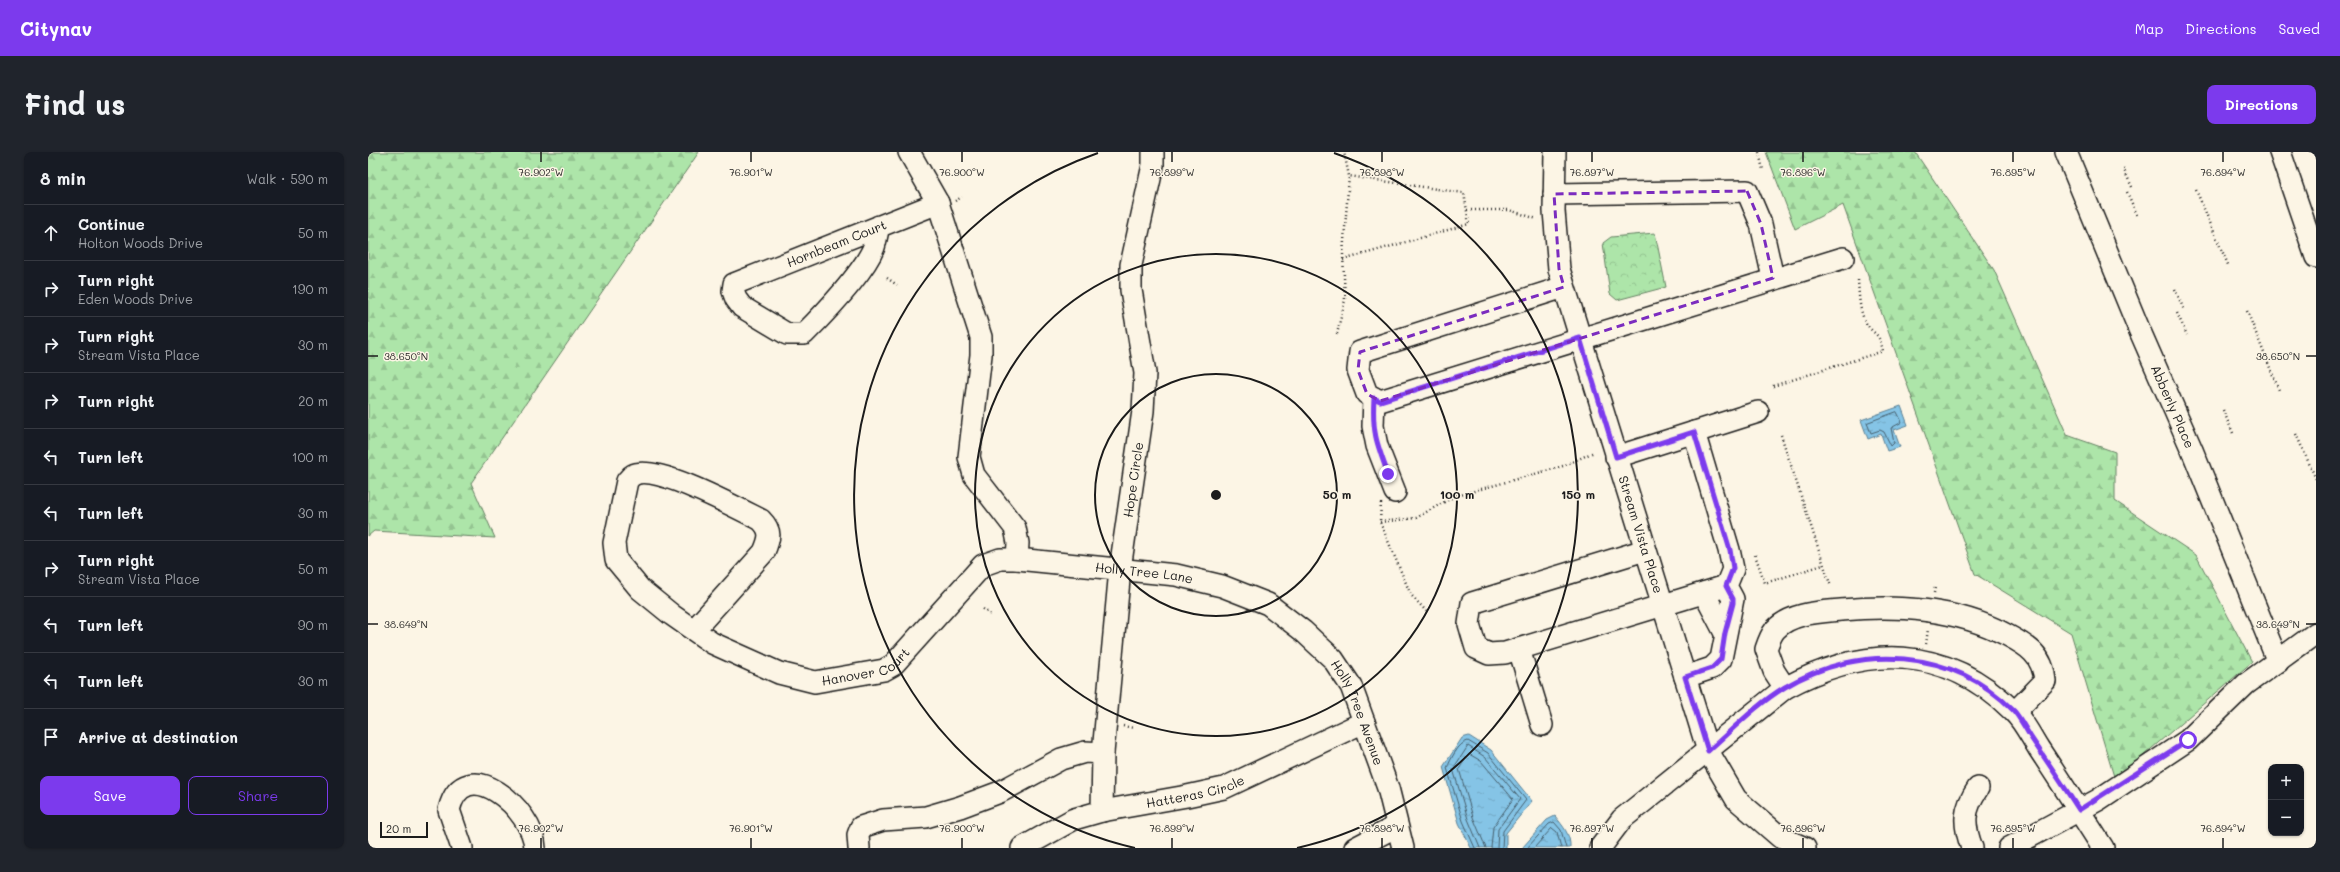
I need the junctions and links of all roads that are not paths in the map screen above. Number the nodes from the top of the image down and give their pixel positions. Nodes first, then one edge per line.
1 (909, 152) edge
2 (1153, 152) edge
3 (1555, 152) edge
4 (2066, 152) edge
5 (2280, 152) edge
6 (1554, 194) junction
7 (938, 203) junction
8 (879, 226) junction
9 (2316, 257) edge
10 (1843, 258) dead end
11 (1773, 278) junction
12 (1564, 286) junction
13 (1580, 338) junction
14 (1374, 398) junction
15 (1758, 412) dead end
16 (1694, 432) junction
17 (1616, 457) junction
18 (1388, 496) road end
19 (1645, 550) junction
20 (1017, 559) junction
21 (1120, 568) junction
22 (1726, 586) junction
23 (1704, 593) junction
24 (1268, 604) joint
25 (1662, 606) junction
26 (694, 630) junction
27 (1725, 633) junction
28 (2316, 633) edge
29 (1519, 649) junction
30 (2278, 662) junction
31 (1685, 677) junction
32 (1784, 688) junction
33 (2014, 712) junction
34 (1364, 722) junction
35 (1542, 725) dead end
36 (1708, 751) junction
37 (1103, 753) junction
38 (1978, 788) dead end
39 (2079, 810) junction
40 (1102, 811) junction
41 (1397, 826) junction
42 (1775, 842) edge
43 (462, 848) edge
44 (535, 848) edge
45 (859, 848) edge
46 (1022, 848) edge
47 (1355, 848) edge
48 (1403, 848) edge
49 (1600, 848) edge
50 (1804, 848) edge
51 (1972, 848) edge
52 (2009, 848) edge
53 (2103, 848) edge

1 - 7 street
2 - 21 street, Hope Circle
3 - 6 street, Stream Vista Place
4 - 30 street, Abberly Place
5 - 9 street
6 - 11 street
6 - 12 street, Stream Vista Place
7 - 8 street, Hornbeam Court
7 - 20 street
8 - 8 street, Hornbeam Court
10 - 11 street
11 - 13 street
12 - 13 street, Stream Vista Place
12 - 14 street
13 - 14 street
13 - 17 street, Stream Vista Place
14 - 18 street
15 - 16 street
16 - 17 street
16 - 22 street
17 - 19 street, Stream Vista Place
19 - 25 street, Stream Vista Place
19 - 29 street
20 - 21 street, Holly Tree Lane
20 - 26 street, Hanover Court
21 - 24 street, Holly Tree Lane
21 - 37 street, Hope Circle
22 - 23 street
22 - 27 street
23 - 25 street
23 - 27 street
24 - 34 street, Holly Tree Avenue
25 - 29 street
25 - 31 street, Stream Vista Place
26 - 26 street, Hanover Court
27 - 31 street
28 - 30 street
29 - 35 street
30 - 39 street
31 - 36 street, Stream Vista Place
32 - 33 street
32 - 33 street
32 - 36 street
33 - 39 street
34 - 40 street, Hatteras Circle
34 - 41 street, Holly Tree Avenue
36 - 42 street, Stream Vista Place
36 - 49 street
37 - 40 street, Hope Circle
37 - 45 street
38 - 51 street
39 - 52 street
39 - 53 street
40 - 46 street, Hatteras Circle
41 - 47 street
41 - 48 street, Holly Tree Avenue
42 - 50 street, Stream Vista Place
43 - 44 street

